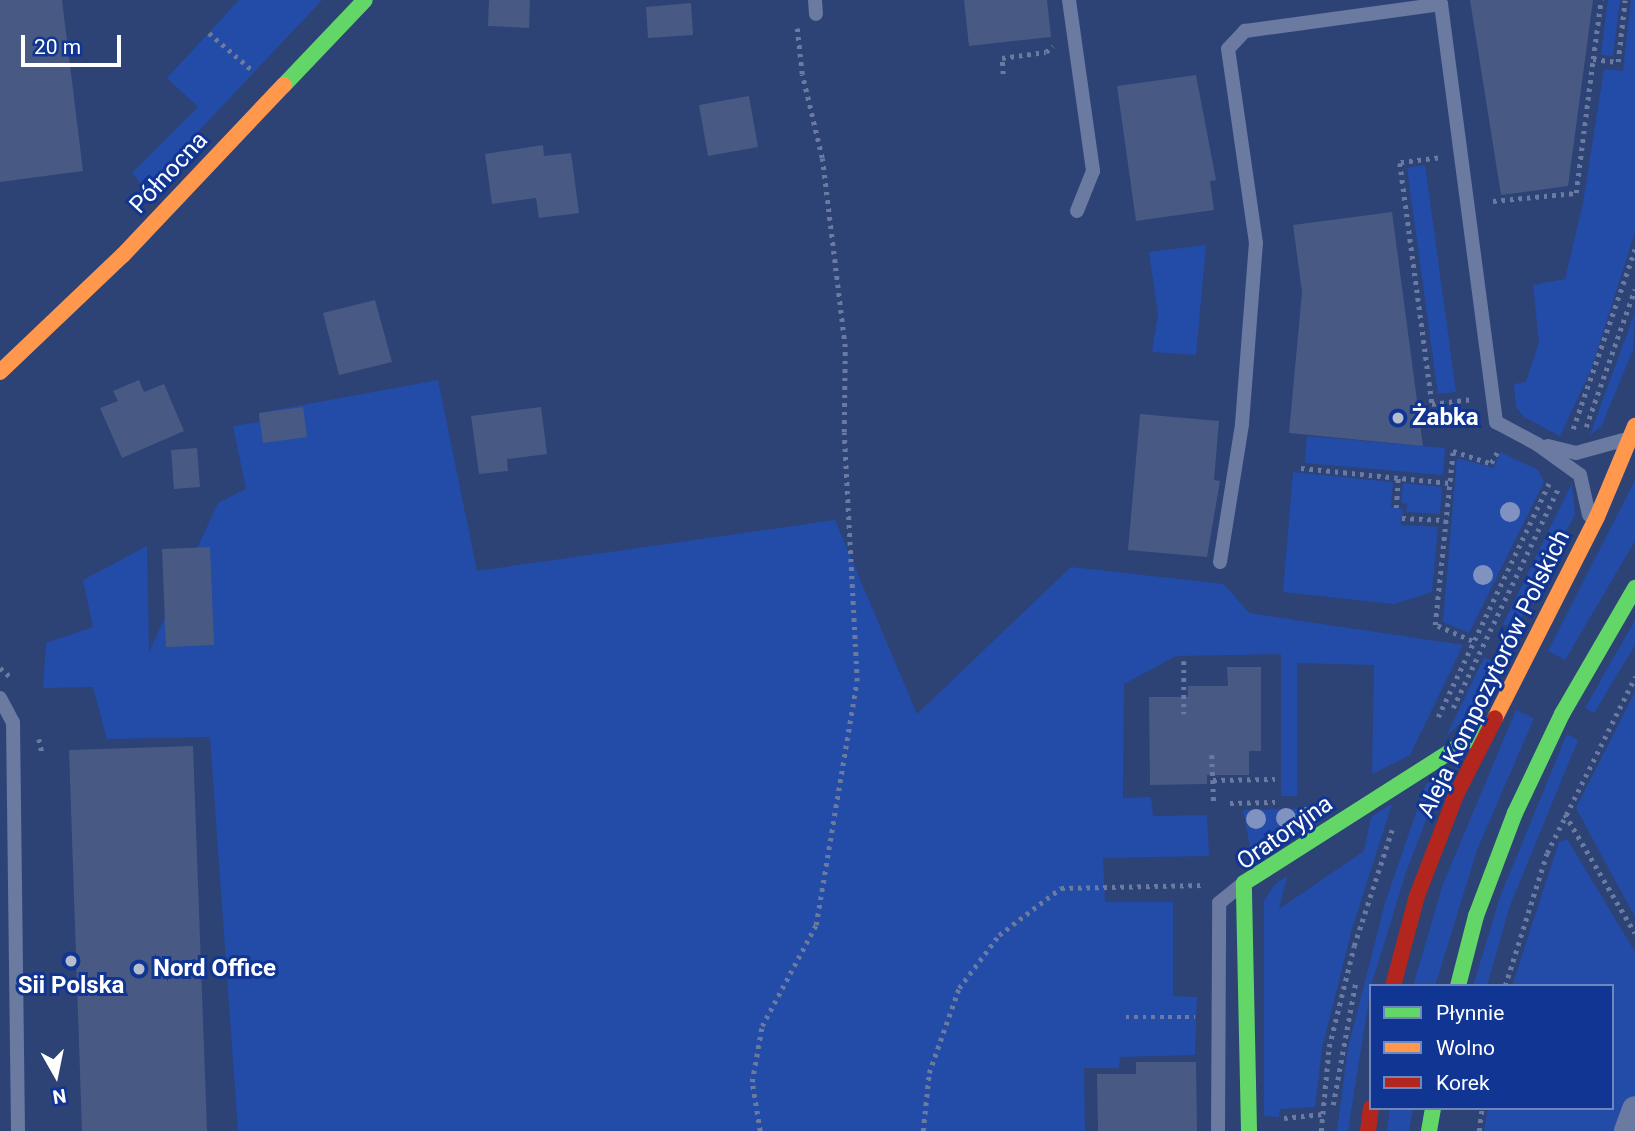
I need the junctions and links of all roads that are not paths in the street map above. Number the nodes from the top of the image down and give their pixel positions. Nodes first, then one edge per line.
1 (365, 0) edge
2 (1069, 0) edge
3 (1077, 211) dead end
4 (0, 372) edge
5 (1633, 432) edge
6 (1537, 444) junction
7 (1592, 527) junction
8 (1220, 562) dead end
9 (1635, 588) edge
10 (1, 698) edge
11 (1486, 729) junction
12 (1244, 883) junction
13 (1393, 984) edge
14 (1459, 984) edge
15 (1635, 1109) edge
16 (1371, 1110) edge
17 (1433, 1110) edge
18 (18, 1131) edge
19 (1218, 1131) edge
20 (1249, 1131) edge
21 (1368, 1131) edge
22 (1430, 1131) edge
23 (1627, 1131) edge

1 - 4 street, Północna
2 - 3 lane
5 - 6 lane
5 - 7 street, Aleja Kompozytorów Polskich
6 - 7 lane
6 - 8 lane
7 - 11 street, Aleja Kompozytorów Polskich
9 - 14 street
10 - 18 lane
11 - 12 street, Oratoryjna
11 - 13 street, Aleja Kompozytorów Polskich
12 - 19 lane
12 - 20 street, Oratoryjna
15 - 23 street
16 - 21 street
17 - 22 street

